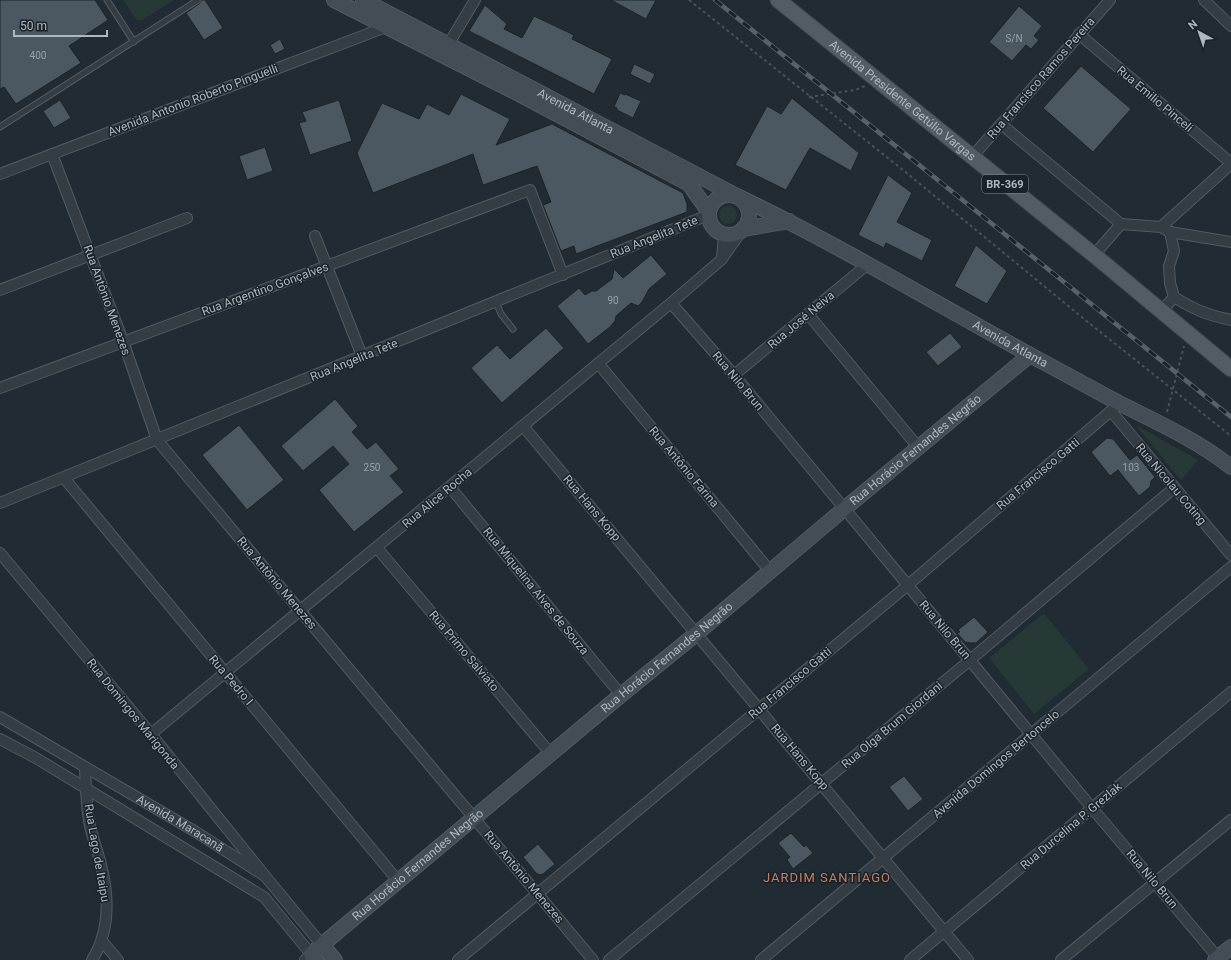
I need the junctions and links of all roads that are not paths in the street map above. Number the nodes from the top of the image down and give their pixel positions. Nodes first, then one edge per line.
1 (107, 0) edge
2 (198, 0) edge
3 (334, 0) edge
4 (363, 0) edge
5 (475, 0) edge
6 (778, 0) edge
7 (1110, 0) edge
8 (1204, 0) edge
9 (389, 21) junction
10 (1231, 26) edge
11 (1079, 34) junction
12 (134, 42) junction
13 (444, 50) junction
14 (524, 90) junction
15 (1001, 124) junction
16 (0, 127) edge
17 (52, 154) junction
18 (972, 157) junction
19 (1231, 164) edge
20 (0, 174) edge
21 (737, 196) junction
22 (708, 214) junction
23 (187, 218) dead end
24 (789, 221) junction
25 (1121, 224) junction
26 (1160, 227) junction
27 (743, 229) junction
28 (1170, 232) junction
29 (724, 235) junction
30 (315, 236) dead end
31 (1231, 242) edge
32 (1094, 255) junction
33 (90, 256) junction
34 (721, 260) junction
35 (868, 264) junction
36 (327, 266) junction
37 (563, 275) junction
38 (0, 290) edge
39 (1174, 297) junction
40 (496, 302) junction
41 (671, 303) junction
42 (1161, 312) junction
43 (808, 314) junction
44 (1231, 320) edge
45 (513, 329) dead end
46 (123, 341) junction
47 (1030, 355) junction
48 (362, 356) junction
49 (598, 363) junction
50 (1231, 369) edge
51 (734, 375) junction
52 (0, 388) edge
53 (1116, 407) junction
54 (523, 426) junction
55 (157, 440) junction
56 (918, 447) junction
57 (1231, 467) edge
58 (64, 478) junction
59 (450, 487) junction
60 (1174, 488) junction
61 (0, 503) edge
62 (844, 509) junction
63 (377, 548) junction
64 (0, 552) edge
65 (1231, 556) edge
66 (1231, 567) edge
67 (770, 571) junction
68 (908, 585) junction
69 (301, 611) junction
70 (696, 634) junction
71 (970, 660) junction
72 (225, 673) junction
73 (1231, 692) edge
74 (621, 695) junction
75 (759, 709) junction
76 (0, 717) edge
77 (150, 734) junction
78 (1031, 734) junction
79 (0, 739) edge
80 (551, 754) junction
81 (85, 768) junction
82 (822, 783) junction
83 (86, 789) junction
84 (1092, 808) junction
85 (475, 819) junction
86 (1231, 820) edge
87 (884, 858) junction
88 (265, 876) junction
89 (399, 882) junction
90 (1155, 882) junction
91 (253, 889) junction
92 (538, 893) junction
93 (944, 932) junction
94 (102, 941) junction
95 (1231, 947) edge
96 (314, 955) edge
97 (1218, 959) edge
98 (92, 960) edge
99 (118, 960) edge
100 (334, 960) edge
101 (458, 960) edge
102 (593, 960) edge
103 (609, 960) edge
104 (761, 960) edge
105 (910, 960) edge
106 (968, 960) edge
107 (1061, 960) edge

1 - 12 lane
2 - 12 lane
3 - 9 street, Avenida Atlanta
4 - 9 street, Avenida Atlanta
5 - 13 street
6 - 18 main road, Avenida Presidente Getúlio Vargas / BR-369
7 - 11 street, Rua Francisco Ramos Pereira
8 - 10 street
9 - 13 street, Avenida Atlanta
9 - 17 street, Avenida Antonio Roberto Pinguelli
11 - 15 street, Rua Francisco Ramos Pereira
11 - 19 street, Rua Emilio Pinceli
12 - 16 lane
13 - 14 street, Avenida Atlanta
14 - 21 street, Avenida Atlanta
14 - 22 street, Avenida Atlanta
15 - 18 street, Rua Francisco Ramos Pereira
15 - 25 street
17 - 20 street, Avenida Antonio Roberto Pinguelli
17 - 33 street, Rua Antônio Menezes
18 - 32 main road, Avenida Presidente Getúlio Vargas / BR-369
19 - 26 street
21 - 22 street
21 - 24 street, Avenida Atlanta
21 - 27 street
22 - 29 street
22 - 37 street, Rua Angelita Tete
23 - 33 street
24 - 27 street
24 - 35 street, Avenida Atlanta
25 - 26 street
25 - 32 street
26 - 28 street
27 - 29 street
27 - 34 street, Rua Alice Rocha
28 - 31 street
28 - 39 street
29 - 34 street
30 - 36 street
32 - 42 main road, Avenida Presidente Getúlio Vargas / BR-369
33 - 38 street
33 - 46 street, Rua Antônio Menezes
34 - 41 street, Rua Alice Rocha
35 - 43 street, Rua José Neiva
35 - 47 street, Avenida Atlanta
36 - 37 street, Rua Argentino Gonçalves
36 - 46 street, Rua Argentino Gonçalves
36 - 48 street
37 - 40 street, Rua Angelita Tete
39 - 42 street
39 - 44 street
40 - 45 lane
40 - 48 street, Rua Angelita Tete
41 - 49 street, Rua Alice Rocha
41 - 51 street, Rua Nilo Brun
42 - 50 main road, Avenida Presidente Getúlio Vargas / BR-369
43 - 51 street, Rua José Neiva
43 - 56 street
46 - 52 street, Rua Argentino Gonçalves
46 - 55 street, Rua Antônio Menezes
47 - 53 street, Avenida Atlanta
47 - 56 street, Rua Horácio Fernandes Negrão
48 - 55 street, Rua Angelita Tete
49 - 54 street, Rua Alice Rocha
49 - 67 street, Rua Antônio Farina
51 - 62 street, Rua Nilo Brun
53 - 57 street, Avenida Atlanta
53 - 60 street, Rua Nicolau Coting
53 - 68 street, Rua Francisco Gatti
54 - 59 street, Rua Alice Rocha
54 - 70 street, Rua Hans Kopp
55 - 58 street, Rua Angelita Tete
55 - 69 street, Rua Antônio Menezes
56 - 62 street, Rua Horácio Fernandes Negrão
58 - 61 street, Rua Angelita Tete
58 - 72 street, Rua Pedro I
59 - 63 street, Rua Alice Rocha
59 - 74 street, Rua Miquelina Alves de Souza
60 - 65 street, Rua Nicolau Coting
60 - 71 street, Rua Olga Brum Giordani
62 - 67 street, Rua Horácio Fernandes Negrão
62 - 68 street, Rua Nilo Brun
63 - 69 street, Rua Alice Rocha
63 - 80 street, Rua Primo Salviato
64 - 77 street, Rua Domingos Marigonda
66 - 78 street, Avenida Domingos Bertoncelo
67 - 70 street, Rua Horácio Fernandes Negrão
68 - 71 street, Rua Nilo Brun
68 - 75 street, Rua Francisco Gatti
69 - 72 street, Rua Alice Rocha
69 - 85 street, Rua Antônio Menezes
70 - 74 street, Rua Horácio Fernandes Negrão
70 - 75 street, Rua Hans Kopp
71 - 78 street, Rua Nilo Brun
71 - 82 street, Rua Olga Brum Giordani
72 - 77 street, Rua Alice Rocha
72 - 89 street, Rua Pedro I
73 - 84 street, Rua Durcelina P. Grezlak
74 - 80 street, Rua Horácio Fernandes Negrão
75 - 82 street, Rua Hans Kopp
75 - 92 street, Rua Francisco Gatti
76 - 81 street, Avenida Maracanã
77 - 88 street, Rua Domingos Marigonda
78 - 84 street, Rua Nilo Brun
78 - 87 street, Avenida Domingos Bertoncelo
79 - 83 street, Avenida Maracanã
80 - 85 street, Rua Horácio Fernandes Negrão
81 - 83 street, Rua Lago de Itaipu
81 - 88 street, Avenida Maracanã
82 - 87 street, Rua Hans Kopp
82 - 103 street, Rua Olga Brum Giordani
83 - 91 street, Avenida Maracanã
83 - 94 street, Rua Lago de Itaipu
84 - 90 street, Rua Nilo Brun
84 - 93 street, Rua Durcelina P. Grezlak
85 - 89 street, Rua Horácio Fernandes Negrão
85 - 92 street, Rua Antônio Menezes
86 - 90 street
87 - 93 street, Rua Hans Kopp
87 - 104 street, Avenida Domingos Bertoncelo
88 - 91 street
88 - 96 street, Avenida Maracanã
89 - 96 street, Rua Horácio Fernandes Negrão
90 - 97 street, Rua Nilo Brun
90 - 107 street
91 - 96 street, Avenida Maracanã
92 - 101 street, Rua Francisco Gatti
92 - 102 street, Rua Antônio Menezes
93 - 105 street, Rua Durcelina P. Grezlak
93 - 106 street, Rua Hans Kopp
94 - 98 street, Rua Lago de Itaipu
94 - 99 street
95 - 97 street
96 - 100 street, Avenida Maracanã

